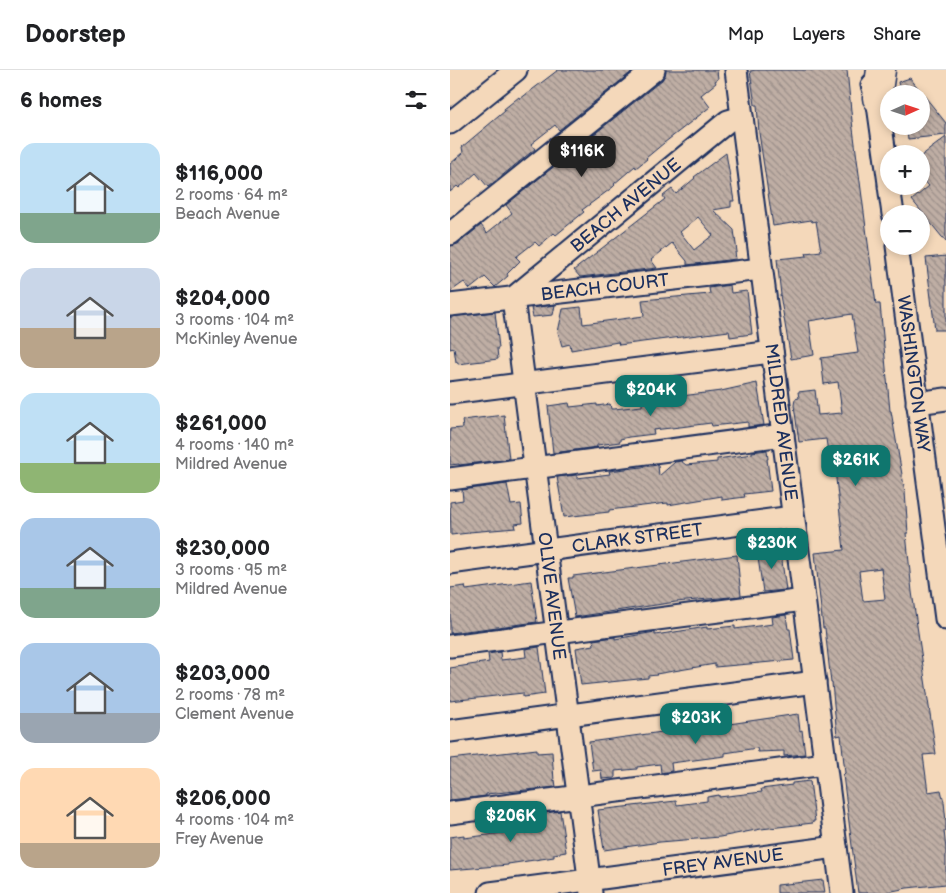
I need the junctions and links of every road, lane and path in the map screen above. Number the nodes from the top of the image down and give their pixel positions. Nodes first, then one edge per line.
1 (516, 70) edge
2 (654, 70) edge
3 (736, 70) edge
4 (869, 70) edge
5 (881, 70) edge
6 (878, 98) junction
7 (742, 117) junction
8 (450, 123) edge
9 (884, 145) edge
10 (453, 226) edge
11 (897, 255) edge
12 (761, 269) junction
13 (513, 298) junction
14 (450, 305) edge
15 (772, 352) junction
16 (524, 383) junction
17 (450, 393) edge
18 (946, 399) edge
19 (917, 403) junction
20 (782, 435) junction
21 (536, 468) junction
22 (450, 479) edge
23 (793, 517) junction
24 (546, 550) junction
25 (450, 562) edge
26 (804, 600) junction
27 (946, 619) edge
28 (557, 632) junction
29 (450, 646) edge
30 (815, 682) junction
31 (568, 716) junction
32 (450, 731) edge
33 (826, 764) junction
34 (579, 798) junction
35 (450, 813) edge
36 (836, 847) junction
37 (590, 886) edge
38 (490, 893) edge
39 (842, 893) edge

1 - 8 street
2 - 10 street
3 - 7 street, MILDRED AVENUE
4 - 6 street
5 - 6 main road
6 - 9 street
7 - 12 street, MILDRED AVENUE
7 - 13 street, BEACH AVENUE
11 - 19 street, WASHINGTON WAY
12 - 13 street, BEACH COURT
12 - 15 street, MILDRED AVENUE
13 - 14 street, BEACH COURT
13 - 16 street, OLIVE AVENUE
15 - 16 street
15 - 20 street, MILDRED AVENUE
16 - 17 street
16 - 21 street, OLIVE AVENUE
18 - 19 street
19 - 27 street, WASHINGTON WAY
20 - 21 street
20 - 23 street, MILDRED AVENUE
21 - 22 street
21 - 24 street, OLIVE AVENUE
23 - 24 street, CLARK STREET
23 - 26 street, MILDRED AVENUE
24 - 25 street, CLARK STREET
24 - 28 street, OLIVE AVENUE
26 - 28 street
26 - 30 street, MILDRED AVENUE
28 - 29 street
28 - 31 street, OLIVE AVENUE
30 - 31 street
30 - 33 street, MILDRED AVENUE
31 - 32 street
31 - 34 street, OLIVE AVENUE
33 - 34 street
33 - 36 street, MILDRED AVENUE
34 - 35 street
34 - 37 street, OLIVE AVENUE
36 - 37 street, FREY AVENUE
36 - 39 street, MILDRED AVENUE
37 - 38 street, FREY AVENUE

